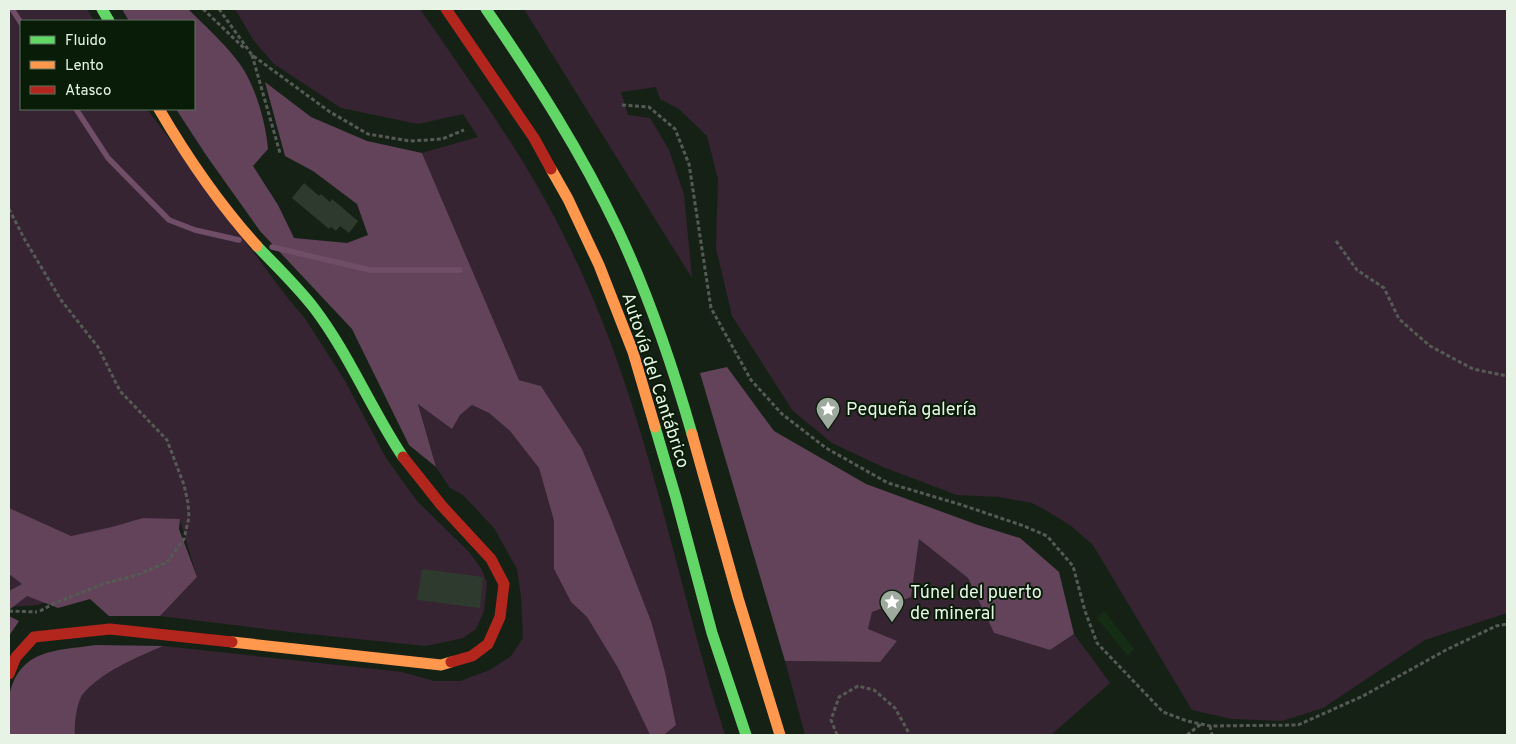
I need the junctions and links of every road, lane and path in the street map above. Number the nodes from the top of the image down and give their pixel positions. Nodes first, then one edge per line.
1 (102, 9) edge
2 (203, 9) edge
3 (219, 9) edge
4 (446, 9) edge
5 (486, 9) edge
6 (108, 20) edge
7 (252, 55) junction
8 (622, 105) dead end
9 (160, 110) edge
10 (464, 130) dead end
11 (280, 153) dead end
12 (9, 209) edge
13 (1336, 242) dead end
14 (1507, 376) edge
15 (9, 611) edge
16 (38, 612) junction
17 (1507, 624) edge
18 (34, 637) junction
19 (9, 674) edge
20 (1201, 724) junction
21 (1210, 726) junction
22 (746, 735) edge
23 (780, 735) edge
24 (837, 735) edge
25 (910, 735) edge
26 (1187, 735) edge
27 (1212, 735) edge

1 - 6 highway
2 - 7 path
3 - 7 path
4 - 22 highway, Autovía del Cantábrico
5 - 23 highway, Autovía del Cantábrico
7 - 10 path
7 - 11 path
8 - 20 path
9 - 18 highway
12 - 16 path
13 - 14 path
15 - 16 path
16 - 18 path
17 - 21 path
18 - 19 highway
20 - 21 path
20 - 26 path
21 - 27 path
24 - 25 path

